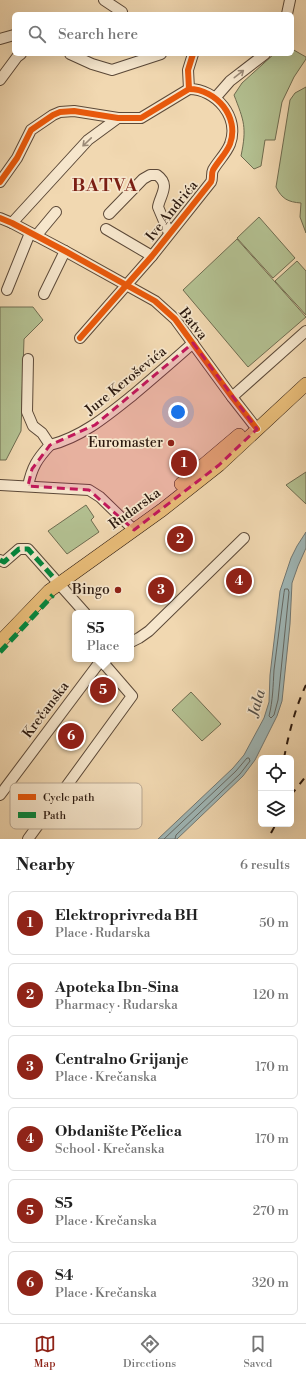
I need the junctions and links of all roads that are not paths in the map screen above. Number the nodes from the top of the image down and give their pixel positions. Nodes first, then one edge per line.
1 (104, 0) edge
2 (290, 0) edge
3 (122, 12) dead end
4 (288, 12) edge
5 (12, 36) edge
6 (0, 39) edge
7 (18, 56) edge
8 (74, 56) edge
9 (155, 56) edge
10 (192, 56) edge
11 (262, 56) edge
12 (0, 80) edge
13 (189, 89) junction
14 (216, 97) junction
15 (118, 118) junction
16 (0, 182) edge
17 (56, 212) dead end
18 (109, 214) dead end
19 (0, 218) edge
20 (12, 223) junction
21 (106, 229) dead end
22 (169, 233) junction
23 (33, 234) junction
24 (65, 251) junction
25 (152, 256) junction
26 (126, 285) junction
27 (7, 290) dead end
28 (44, 294) dead end
29 (306, 331) edge
30 (80, 338) dead end
31 (193, 343) junction
32 (28, 359) dead end
33 (306, 376) edge
34 (306, 384) edge
35 (232, 397) junction
36 (255, 426) junction
37 (50, 445) junction
38 (0, 485) edge
39 (28, 486) junction
40 (131, 527) junction
41 (244, 538) dead end
42 (0, 560) edge
43 (56, 580) junction
44 (82, 610) edge
45 (0, 631) edge
46 (134, 640) edge
47 (0, 642) edge
48 (99, 662) edge
49 (104, 662) edge
50 (69, 783) edge
51 (0, 795) edge
52 (35, 829) edge
53 (28, 839) edge

1 - 3 street
2 - 4 street
5 - 6 street
7 - 12 street
8 - 9 street
10 - 13 street
14 -> 11 street
13 - 14 street
13 - 15 street
14 - 22 street, Ive Andrića
15 - 16 street
15 -> 20 street
17 - 23 street
18 - 22 street, Ive Andrića
19 - 20 street, Batva
20 - 23 street, Batva
21 - 25 street, Ive Andrića
22 - 25 street, Ive Andrića
23 - 24 street, Batva
23 - 27 street
24 - 26 street, Batva
24 - 28 street
25 - 26 street, Ive Andrića
26 - 30 street, Ive Andrića
26 - 31 street, Batva
29 - 35 street
31 - 35 street, Batva
31 - 37 street, Jure Keroševića
32 - 37 street
33 - 36 main road, Rudarska
34 - 36 main road, Rudarska
35 - 36 street, Batva
36 - 40 main road, Rudarska
37 - 39 street
38 - 39 street
39 - 40 street
40 - 43 main road, Rudarska
41 - 46 street
42 - 43 street
43 - 44 street
43 - 45 main road, Rudarska
43 - 47 main road, Rudarska
48 - 51 street, Krečanska
49 - 50 street, Krečanska
52 - 53 street, Krečanska

